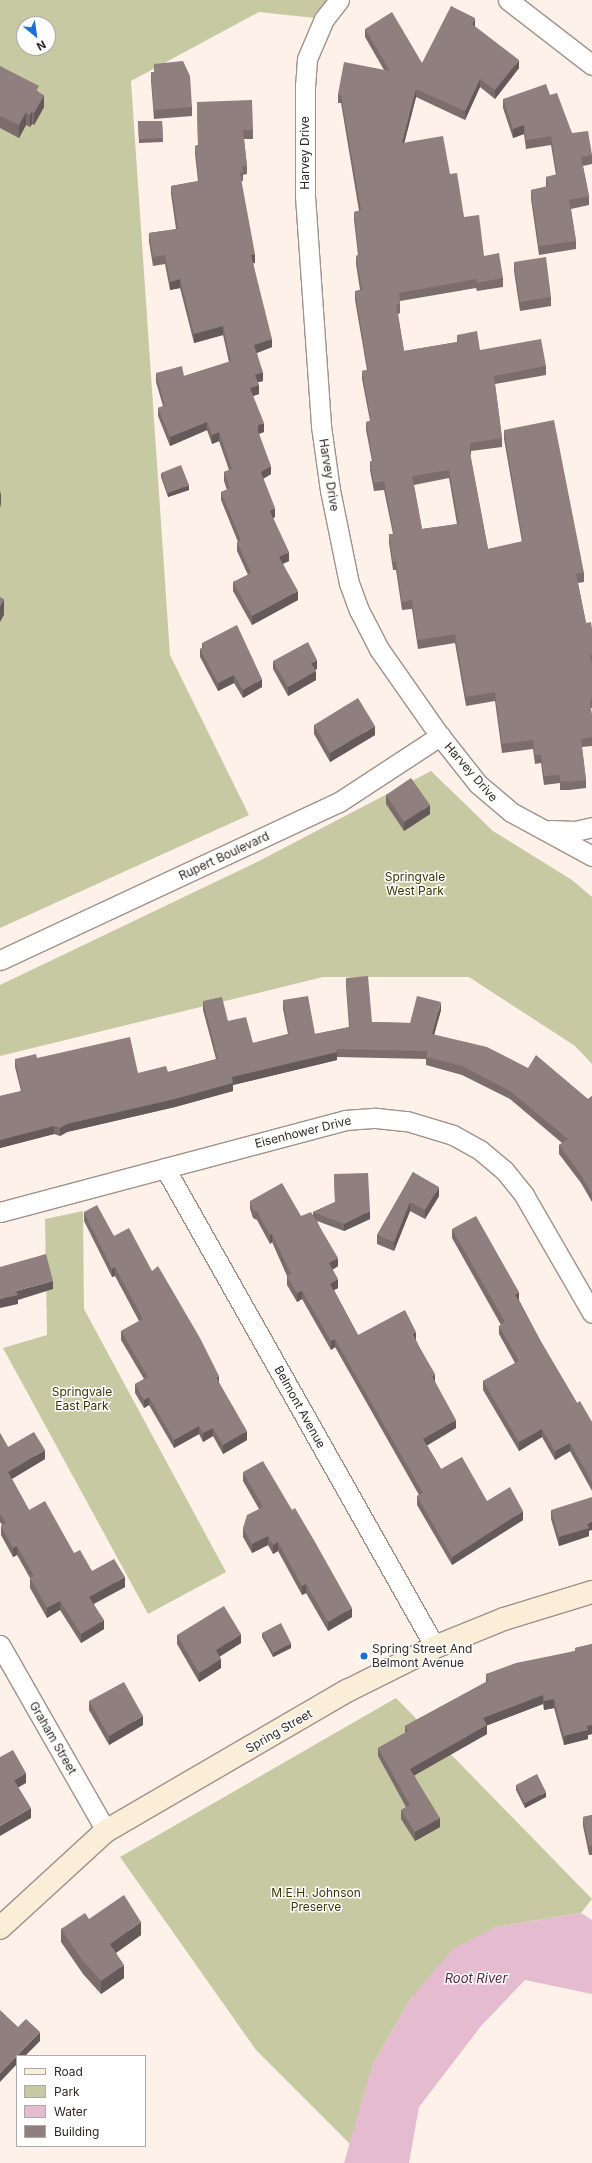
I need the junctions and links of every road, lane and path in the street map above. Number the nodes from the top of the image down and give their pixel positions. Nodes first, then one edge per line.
1 (339, 0) edge
2 (508, 0) edge
3 (592, 65) edge
4 (440, 736) junction
5 (536, 826) junction
6 (592, 827) edge
7 (592, 856) edge
8 (0, 960) edge
9 (166, 1168) junction
10 (0, 1212) edge
11 (592, 1313) edge
12 (592, 1592) edge
13 (0, 1645) edge
14 (435, 1647) junction
15 (106, 1831) junction
16 (0, 1928) edge

1 - 4 street, Harvey Drive
2 - 3 street
4 - 5 street, Harvey Drive
4 - 8 street, Rupert Boulevard
5 - 6 street
5 - 7 street, Harvey Drive
9 - 10 street, Eisenhower Drive
9 - 11 street, Eisenhower Drive
9 - 14 street, Belmont Avenue
12 - 14 main road, Spring Street
13 - 15 street, Graham Street
14 - 15 main road, Spring Street
15 - 16 main road, Spring Street

